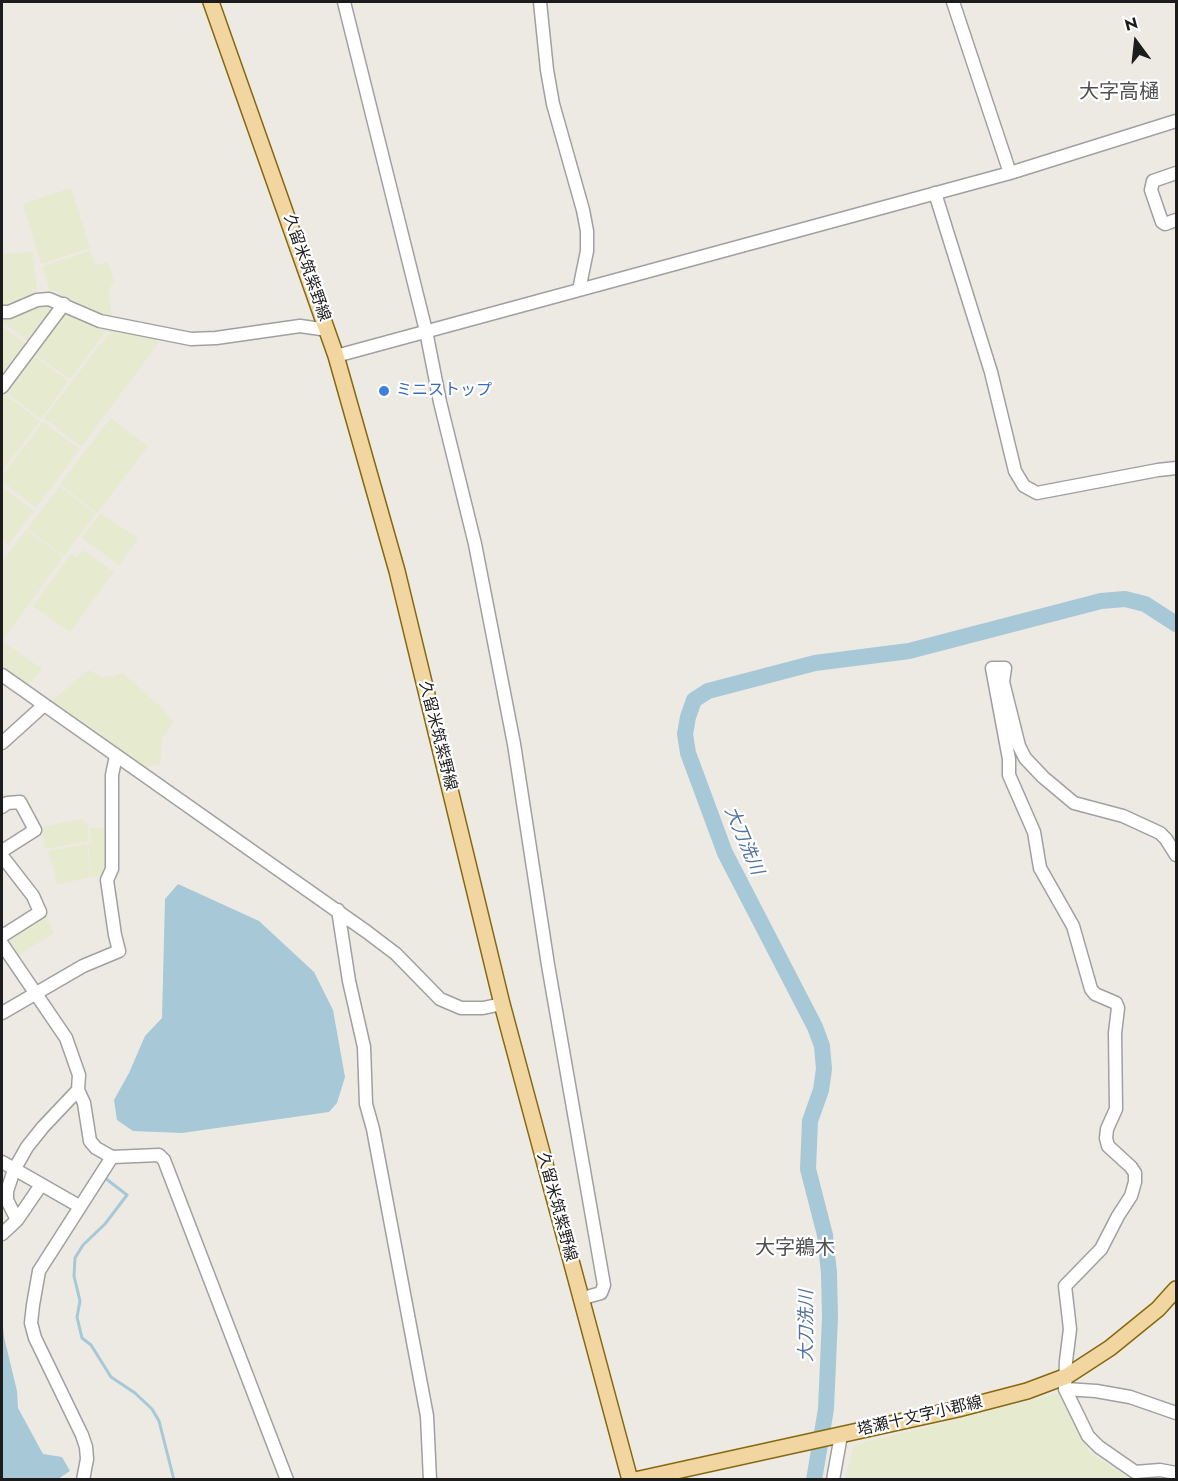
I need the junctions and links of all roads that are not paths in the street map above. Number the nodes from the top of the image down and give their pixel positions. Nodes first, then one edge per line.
1 (211, 2) edge
2 (344, 2) edge
3 (540, 2) edge
4 (953, 2) edge
5 (1176, 121) edge
6 (1010, 173) junction
7 (1176, 173) edge
8 (935, 194) junction
9 (1176, 220) edge
10 (579, 290) junction
11 (64, 304) junction
12 (2, 312) edge
13 (328, 330) junction
14 (426, 331) junction
15 (336, 356) junction
16 (2, 387) edge
17 (1176, 468) edge
18 (2, 675) edge
19 (43, 706) junction
20 (2, 743) edge
21 (116, 756) junction
22 (2, 807) edge
23 (2, 851) edge
24 (1176, 855) edge
25 (2, 856) edge
26 (338, 910) junction
27 (2, 936) edge
28 (2, 944) edge
29 (36, 994) junction
30 (502, 1005) junction
31 (2, 1013) edge
32 (78, 1090) junction
33 (112, 1157) junction
34 (2, 1162) edge
35 (14, 1170) junction
36 (41, 1185) junction
37 (79, 1206) junction
38 (17, 1220) junction
39 (2, 1234) edge
40 (1176, 1290) edge
41 (580, 1299) junction
42 (1066, 1382) junction
43 (1176, 1413) edge
44 (839, 1436) junction
45 (1176, 1473) edge
46 (1136, 1476) edge
47 (83, 1479) edge
48 (287, 1479) edge
49 (430, 1479) edge
50 (630, 1479) edge
51 (635, 1479) edge
52 (833, 1479) edge

1 - 13 main road, 久留米筑紫野線
2 - 14 street
3 - 10 street
4 - 6 street
5 - 6 street
6 - 8 street
7 - 9 street
8 - 10 street
8 - 17 street
10 - 14 street
11 - 12 street
11 - 13 street
11 - 16 street
13 - 15 main road, 久留米筑紫野線
14 - 15 street
14 - 41 street
15 - 30 main road, 久留米筑紫野線
18 - 19 street
19 - 20 street
19 - 21 street
21 - 26 street
21 - 29 street
22 - 23 street
24 - 42 street
25 - 27 street
26 - 30 street
26 - 49 street
28 - 29 street
29 - 31 street
29 - 32 street
30 - 41 main road, 久留米筑紫野線
32 - 33 street
32 - 35 street
33 - 37 street
33 - 48 street
34 - 35 street
35 - 36 street
35 - 38 street
36 - 37 street
36 - 38 street
37 - 47 street
38 - 39 street
40 - 42 main road, 塔瀬十文字小郡線
41 - 50 main road, 久留米筑紫野線
42 - 43 street
42 - 44 main road, 塔瀬十文字小郡線
42 - 46 street
44 - 51 main road, 塔瀬十文字小郡線
44 - 52 street
45 - 46 street

